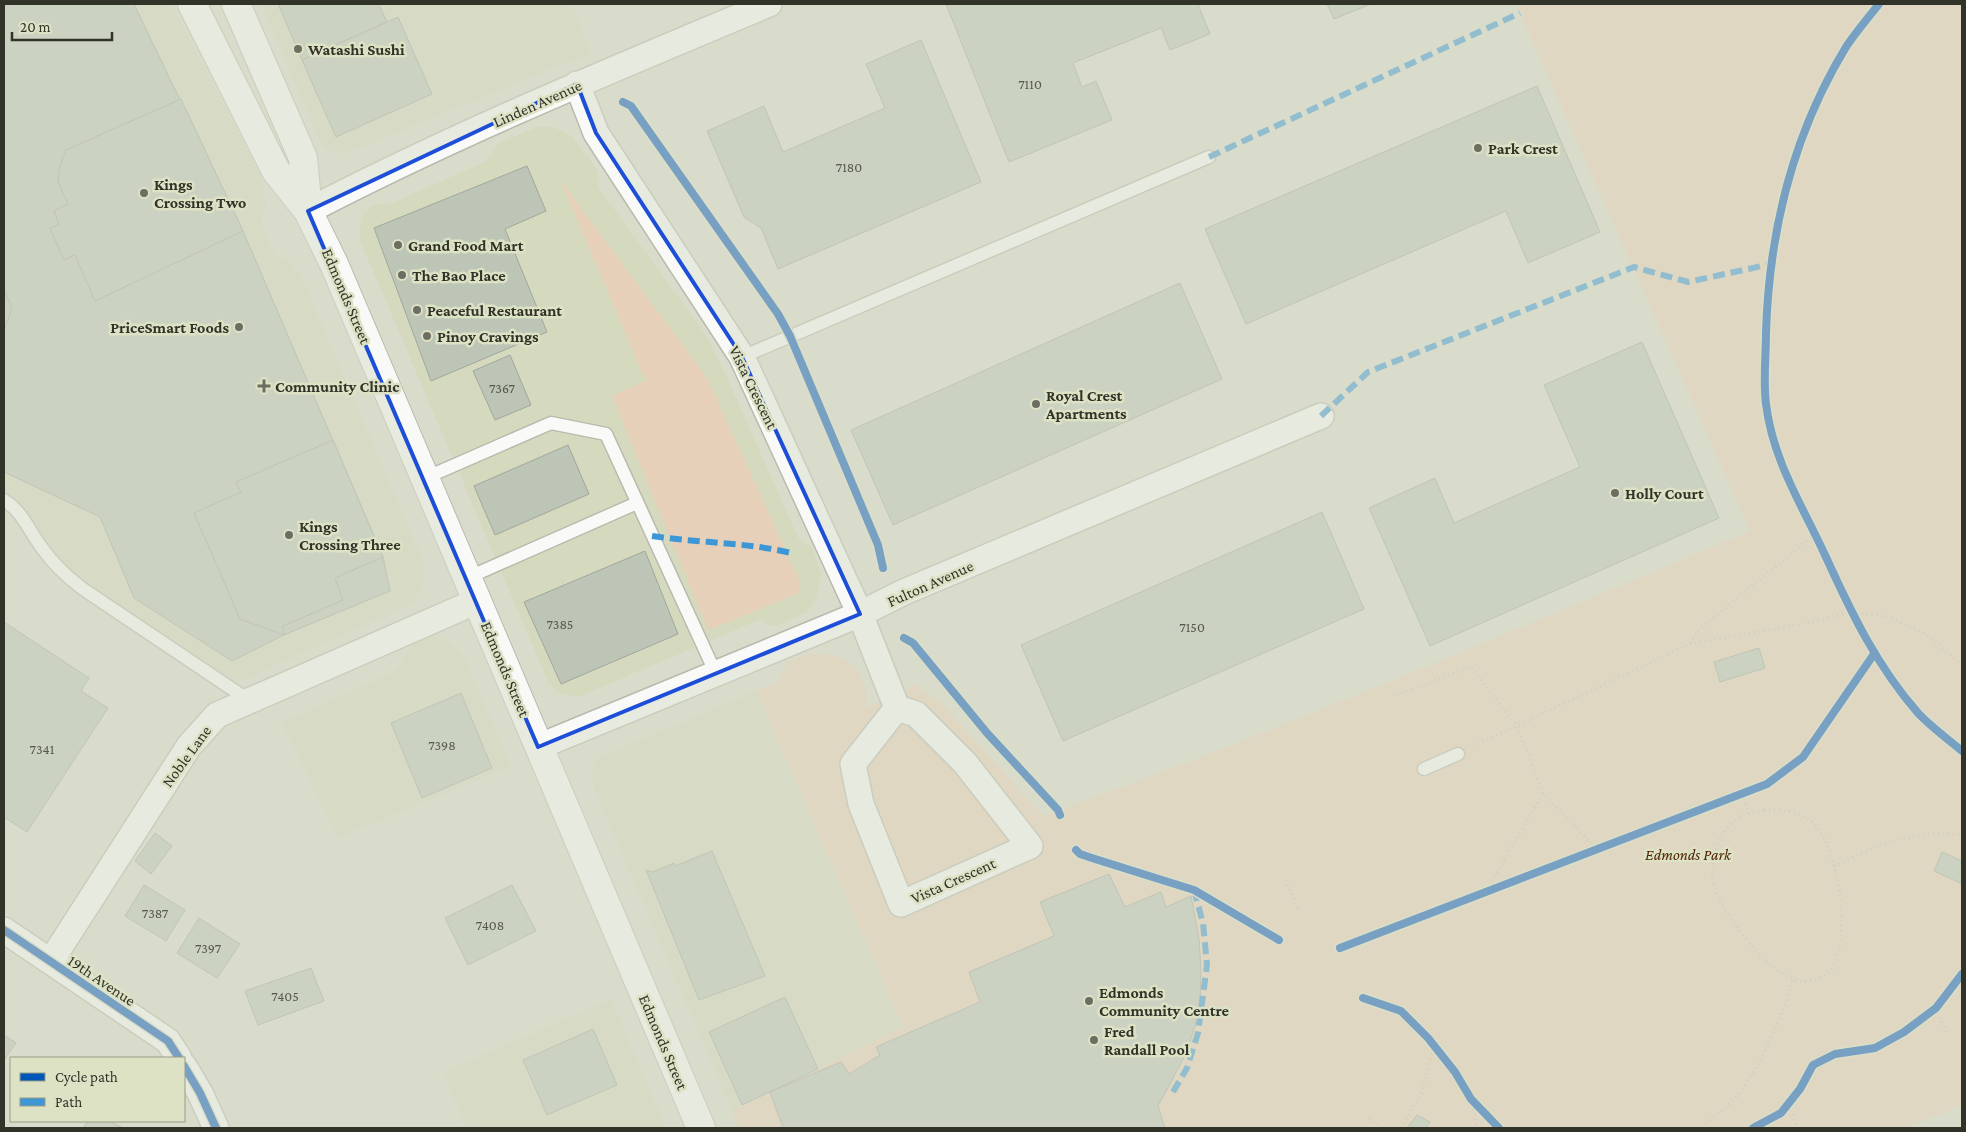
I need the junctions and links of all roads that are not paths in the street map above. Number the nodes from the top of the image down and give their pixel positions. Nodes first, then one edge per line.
1 (192, 4) edge
2 (236, 4) edge
3 (770, 4) edge
4 (577, 84) junction
5 (1209, 157) dead end
6 (308, 211) junction
7 (742, 357) junction
8 (1321, 416) dead end
9 (425, 478) junction
10 (4, 500) edge
11 (637, 503) junction
12 (472, 589) junction
13 (860, 614) junction
14 (716, 674) junction
15 (250, 701) junction
16 (898, 708) junction
17 (538, 747) junction
18 (1458, 754) road end
19 (1424, 769) dead end
20 (4, 930) edge
21 (50, 961) junction
22 (178, 1057) edge
23 (185, 1068) edge
24 (216, 1128) edge
25 (701, 1128) edge

1 - 6 street, Edmonds Street
2 - 6 street, Edmonds Street
3 - 4 street, Linden Avenue
4 - 6 street, Linden Avenue
4 - 7 street, Vista Crescent
5 - 7 lane
6 - 9 street, Edmonds Street
7 - 13 street, Vista Crescent
8 - 13 street, Fulton Avenue
9 - 11 lane
9 - 12 street, Edmonds Street
10 - 15 lane
11 - 12 lane
11 - 14 lane
12 - 15 street, Noble Lane
12 - 17 street, Edmonds Street
13 - 14 street, Fulton Avenue
13 - 16 street, Vista Crescent
14 - 17 street, Fulton Avenue
15 - 21 street, Noble Lane
16 - 16 street, Vista Crescent
17 - 25 street, Edmonds Street
18 - 19 lane
20 - 21 street, 19th Avenue
21 - 22 street, 19th Avenue
23 - 24 street

